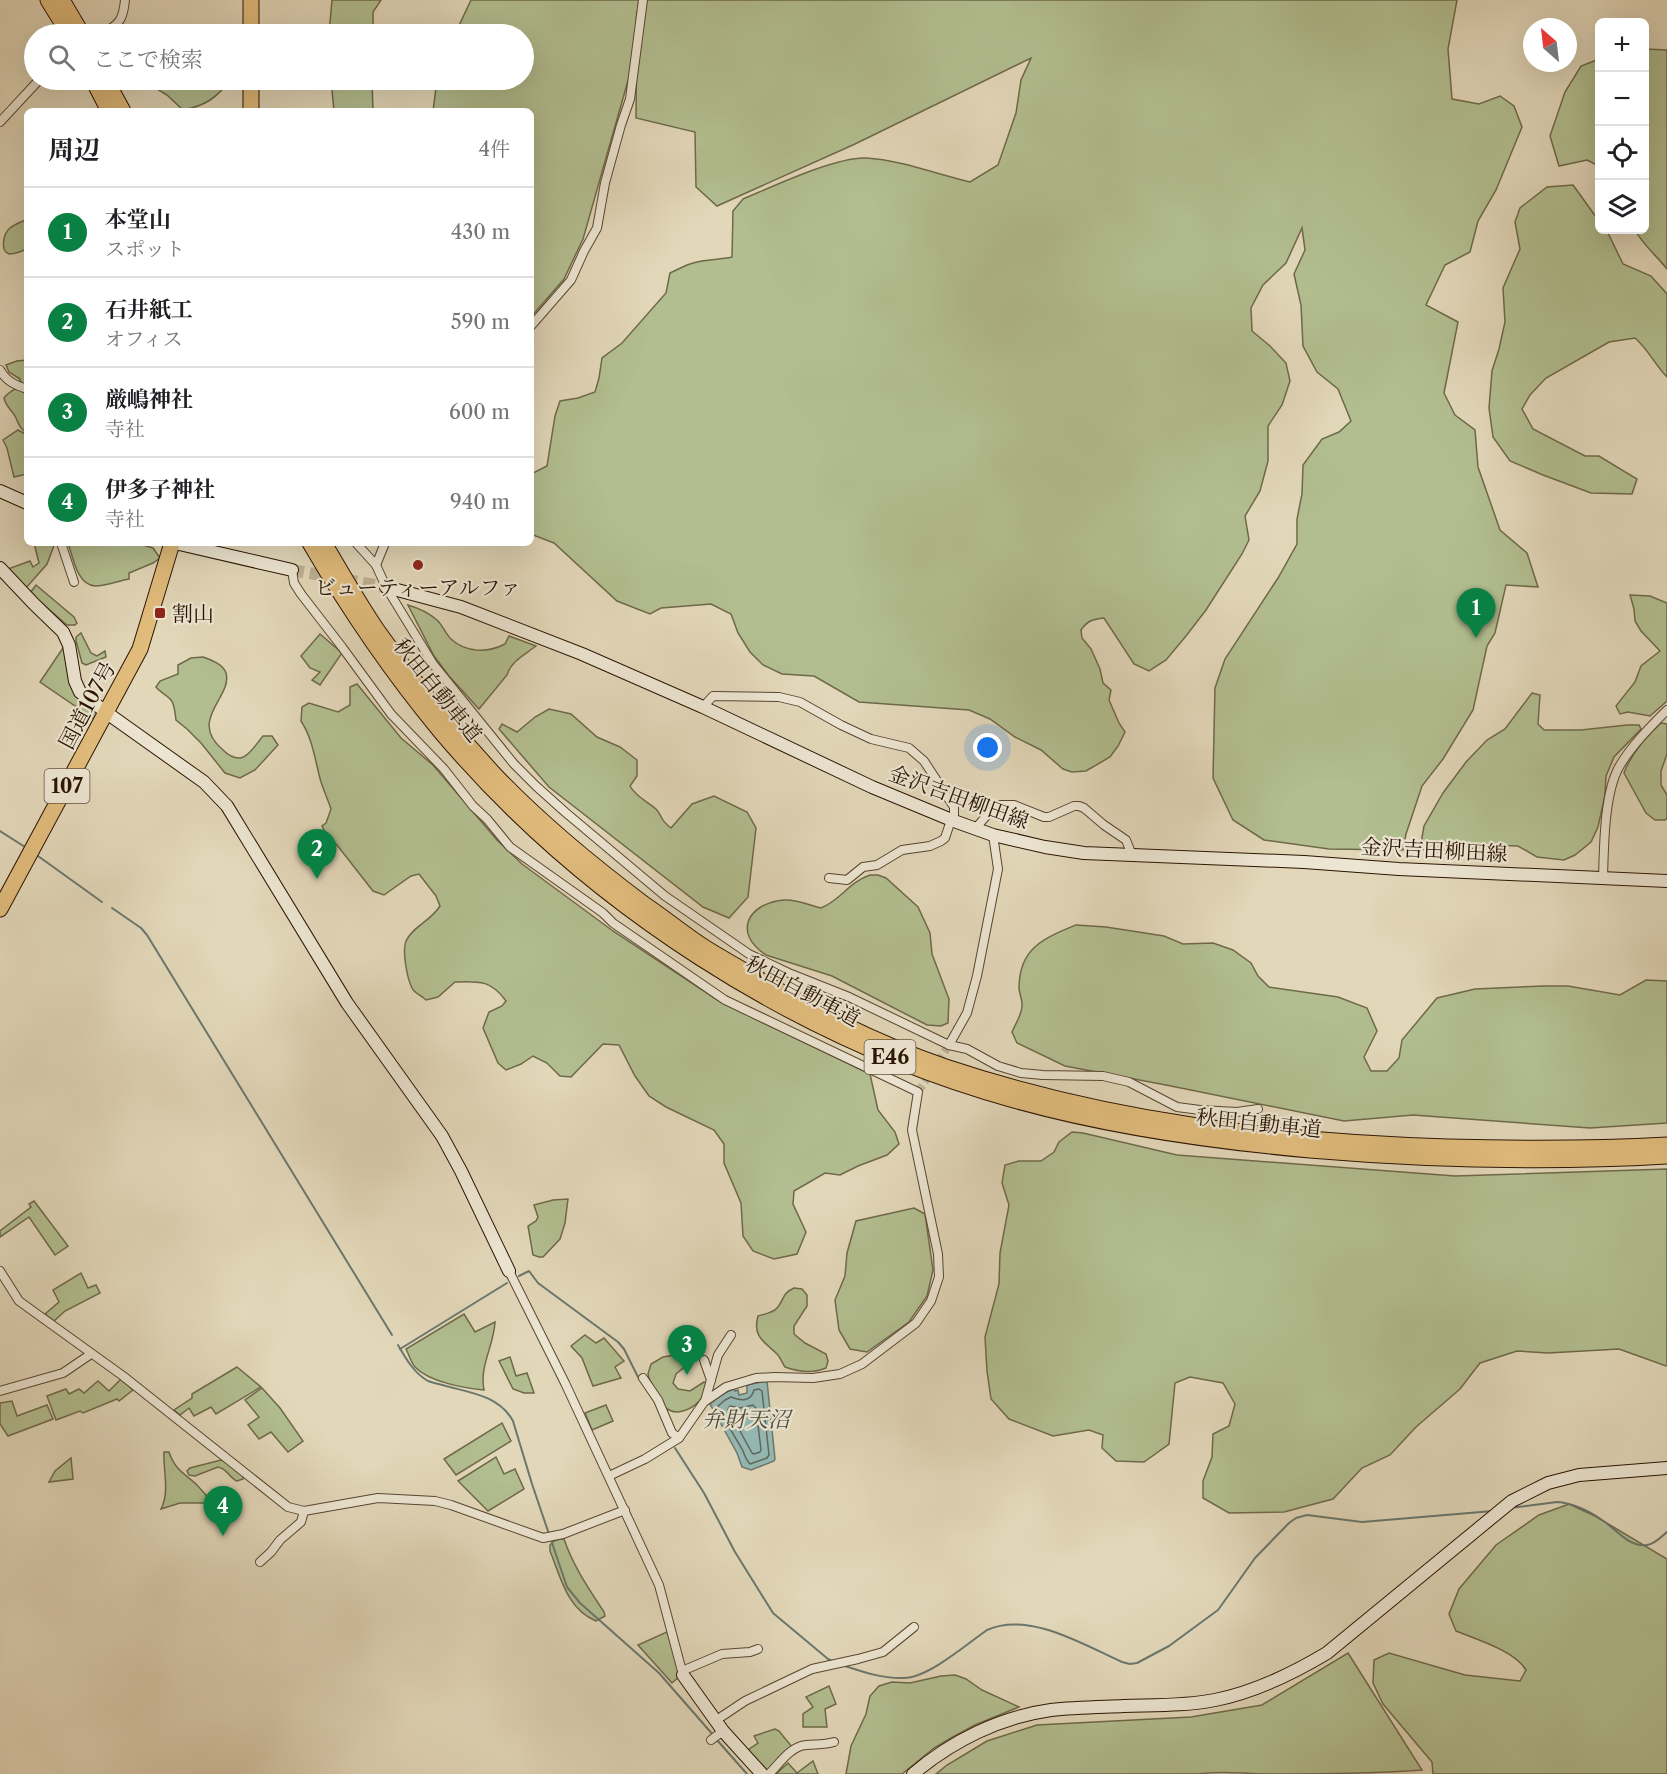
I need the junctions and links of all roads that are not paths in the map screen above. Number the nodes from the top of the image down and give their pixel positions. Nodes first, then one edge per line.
1 (48, 0) edge
2 (62, 0) edge
3 (125, 0) edge
4 (250, 0) edge
5 (643, 0) edge
6 (63, 24) edge
7 (76, 24) edge
8 (116, 24) edge
9 (250, 24) edge
10 (30, 90) edge
11 (98, 90) edge
12 (111, 90) edge
13 (251, 90) edge
14 (108, 108) edge
15 (121, 108) edge
16 (251, 108) edge
17 (0, 122) edge
18 (534, 323) edge
19 (0, 370) edge
20 (24, 388) edge
21 (0, 491) edge
22 (24, 502) edge
23 (62, 546) edge
24 (172, 546) edge
25 (186, 546) edge
26 (312, 546) edge
27 (326, 546) edge
28 (359, 546) edge
29 (384, 546) edge
30 (376, 566) junction
31 (0, 568) edge
32 (292, 570) joint
33 (74, 582) dead end
34 (386, 587) junction
35 (703, 707) junction
36 (1667, 710) edge
37 (107, 713) junction
38 (953, 820) junction
39 (975, 829) junction
40 (993, 835) junction
41 (1132, 855) junction
42 (1603, 878) junction
43 (829, 879) dead end
44 (1667, 880) edge
45 (0, 909) edge
46 (949, 1044) junction
47 (1258, 1109) dead end
48 (1667, 1145) edge
49 (1667, 1156) edge
50 (0, 1271) edge
51 (509, 1271) joint
52 (731, 1335) dead end
53 (91, 1354) junction
54 (704, 1360) dead end
55 (643, 1378) dead end
56 (711, 1380) junction
57 (0, 1391) edge
58 (704, 1402) junction
59 (679, 1438) junction
60 (1667, 1468) edge
61 (609, 1476) junction
62 (625, 1510) junction
63 (304, 1511) junction
64 (260, 1562) dead end
65 (914, 1627) dead end
66 (758, 1650) dead end
67 (683, 1673) junction
68 (719, 1729) junction
69 (711, 1740) dead end
70 (834, 1743) dead end
71 (762, 1774) edge
72 (769, 1774) edge
73 (913, 1774) edge

1 - 6 highway
2 - 7 highway
3 - 8 street
4 - 9 highway
5 - 18 street
10 - 17 street
11 - 14 highway
12 - 15 highway
13 - 16 highway
19 - 20 street
21 - 22 street
23 - 33 street
24 - 37 highway, 国道107号 / 107
25 - 32 street
26 - 49 highway, 秋田自動車道 / E46
27 - 48 highway, 秋田自動車道 / E46
28 - 30 street
29 - 30 street
30 - 34 street
31 - 37 street
32 - 58 street
34 - 35 street, 金沢吉田柳田線
34 - 46 street
35 - 38 street, 金沢吉田柳田線
35 - 38 street
36 - 42 street
37 - 45 highway, 国道107号 / 107
37 - 51 street
38 - 39 street, 金沢吉田柳田線
38 - 43 street
39 - 40 street, 金沢吉田柳田線
39 - 41 street
40 - 41 street, 金沢吉田柳田線
40 - 46 street
41 - 42 street, 金沢吉田柳田線
42 - 44 street, 金沢吉田柳田線
46 - 47 street
50 - 53 street
51 - 61 street
52 - 56 street
53 - 57 street
53 - 63 street
54 - 56 street
55 - 59 street
56 - 58 street
58 - 59 street
59 - 61 street
60 - 73 street
61 - 62 street
62 - 63 street
62 - 67 street
63 - 64 street
65 - 68 street
66 - 67 street
67 - 68 street
68 - 69 street
68 - 71 street
70 - 72 street

